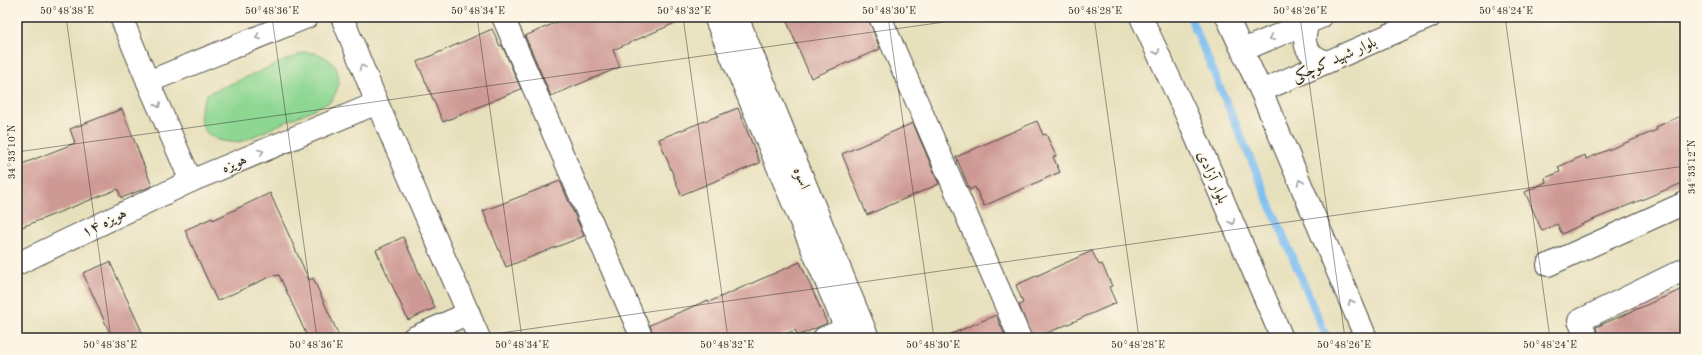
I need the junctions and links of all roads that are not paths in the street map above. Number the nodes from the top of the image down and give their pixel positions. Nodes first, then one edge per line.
1 (121, 17) edge
2 (307, 17) edge
3 (342, 17) edge
4 (503, 17) edge
5 (715, 17) edge
6 (737, 17) edge
7 (880, 17) edge
8 (1141, 17) edge
9 (1227, 17) edge
10 (1430, 17) edge
11 (1314, 20) edge
12 (1243, 50) junction
13 (1327, 62) junction
14 (148, 82) junction
15 (1261, 91) junction
16 (377, 103) junction
17 (191, 181) junction
18 (1685, 203) edge
19 (17, 264) edge
20 (1548, 265) dead end
21 (1685, 269) edge
22 (469, 313) junction
23 (413, 338) edge
24 (479, 338) edge
25 (642, 338) edge
26 (824, 338) edge
27 (868, 338) edge
28 (1020, 338) edge
29 (1282, 338) edge
30 (1366, 338) edge
31 (1587, 338) edge

1 - 14 street
2 -> 14 street
16 -> 3 street
4 - 25 street
5 - 26 street
6 - 27 street, اسوه
7 - 28 street
8 -> 29 street, بلوار آزادی
9 - 12 street
10 - 13 street, بلوار شهید کوچکی
11 -> 12 street
11 - 13 street
12 - 15 street
13 - 15 street, بلوار شهید کوچکی
14 -> 17 street
30 -> 15 street
17 -> 16 street, هویزه
16 - 22 street
17 - 19 street, هویزه ۱۴
18 - 20 street
21 - 31 street
22 - 23 street
22 - 24 street

